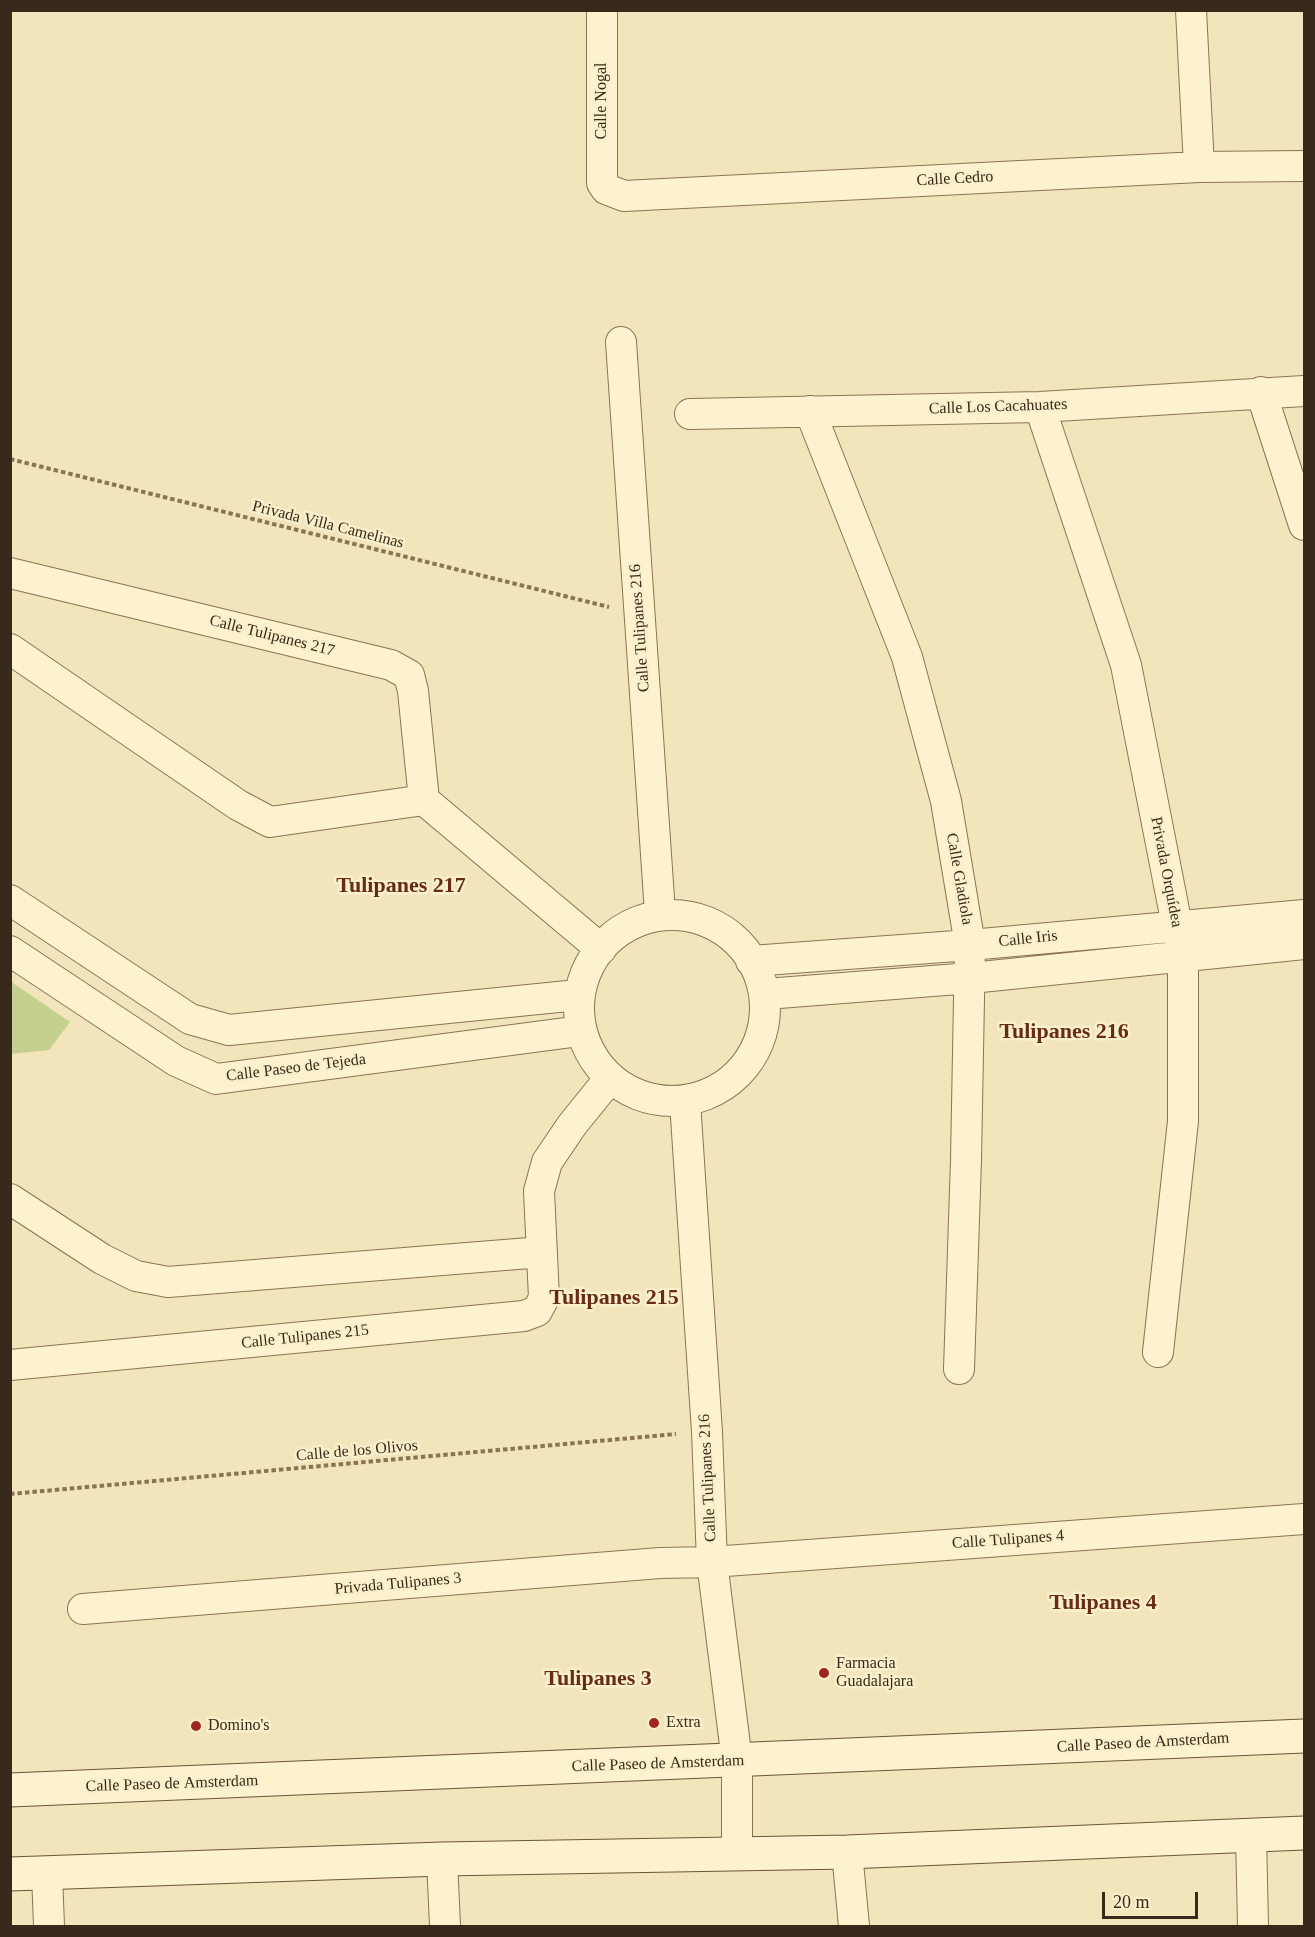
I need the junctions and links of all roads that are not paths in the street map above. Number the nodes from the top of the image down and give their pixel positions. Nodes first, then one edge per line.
1 (602, 10) edge
2 (1191, 10) edge
3 (1305, 166) edge
4 (1199, 167) junction
5 (606, 189) joint
6 (621, 342) dead end
7 (1305, 391) edge
8 (1261, 392) junction
9 (1040, 407) junction
10 (810, 411) junction
11 (690, 414) dead end
12 (1305, 525) edge
13 (10, 573) edge
14 (10, 649) edge
15 (423, 800) junction
16 (10, 900) edge
17 (660, 913) junction
18 (1305, 915) edge
19 (1176, 925) junction
20 (1305, 944) edge
21 (970, 945) junction
22 (601, 949) junction
23 (10, 951) edge
24 (1183, 956) junction
25 (751, 961) junction
26 (971, 978) junction
27 (766, 994) junction
28 (578, 995) junction
29 (580, 1031) junction
30 (610, 1078) junction
31 (685, 1102) junction
32 (10, 1199) edge
33 (542, 1252) junction
34 (1158, 1352) dead end
35 (10, 1365) edge
36 (959, 1369) dead end
37 (1305, 1520) edge
38 (712, 1562) junction
39 (83, 1609) dead end
40 (1305, 1736) edge
41 (738, 1761) junction
42 (10, 1790) edge
43 (1305, 1833) edge
44 (1251, 1835) junction
45 (847, 1852) junction
46 (737, 1853) junction
47 (442, 1859) junction
48 (10, 1874) edge
49 (47, 1874) junction
50 (49, 1926) edge
51 (445, 1926) edge
52 (854, 1926) edge
53 (1253, 1926) edge

1 - 5 street, Calle Nogal
2 - 4 street
3 - 4 street, Calle Cedro
4 - 5 street, Calle Cedro
6 - 17 street, Calle Tulipanes 216
7 - 8 street, Calle Los Cacahuates
8 - 9 street, Calle Los Cacahuates
8 - 12 street
9 - 10 street, Calle Los Cacahuates
9 - 19 street, Privada Orquídea
10 - 11 street, Calle Los Cacahuates
10 - 21 street, Calle Gladiola
13 - 15 street, Calle Tulipanes 217
14 - 15 street
15 - 22 street
16 - 28 street
17 - 22 street
17 - 25 street
18 - 19 street, Calle Iris
19 - 21 street, Calle Iris
19 - 24 street, Privada Orquídea
20 - 24 street, Calle Iris
21 - 25 street, Calle Iris
21 - 26 street, Calle Gladiola
22 - 28 street
23 - 29 street, Calle Paseo de Tejeda
24 - 26 street, Calle Iris
24 - 34 street, Privada Orquídea
25 - 27 street
26 - 27 street, Calle Iris
26 - 36 street, Calle Gladiola
27 - 31 street
28 - 29 street
29 - 30 street
30 - 31 street
30 - 33 street, Calle Tulipanes 215
31 - 38 street, Calle Tulipanes 216
32 - 33 street
33 - 35 street, Calle Tulipanes 215
37 - 38 street, Calle Tulipanes 4
38 - 39 street, Privada Tulipanes 3
38 - 41 street, Calle Tulipanes 216
40 - 41 main road, Calle Paseo de Amsterdam
41 - 42 main road, Calle Paseo de Amsterdam
41 - 46 street, Calle Tulipanes 216
43 - 44 main road
44 - 45 main road
44 - 53 street
45 - 46 main road
45 - 52 street
46 - 47 main road
47 - 49 main road
47 - 51 street
48 - 49 main road
49 - 50 street

